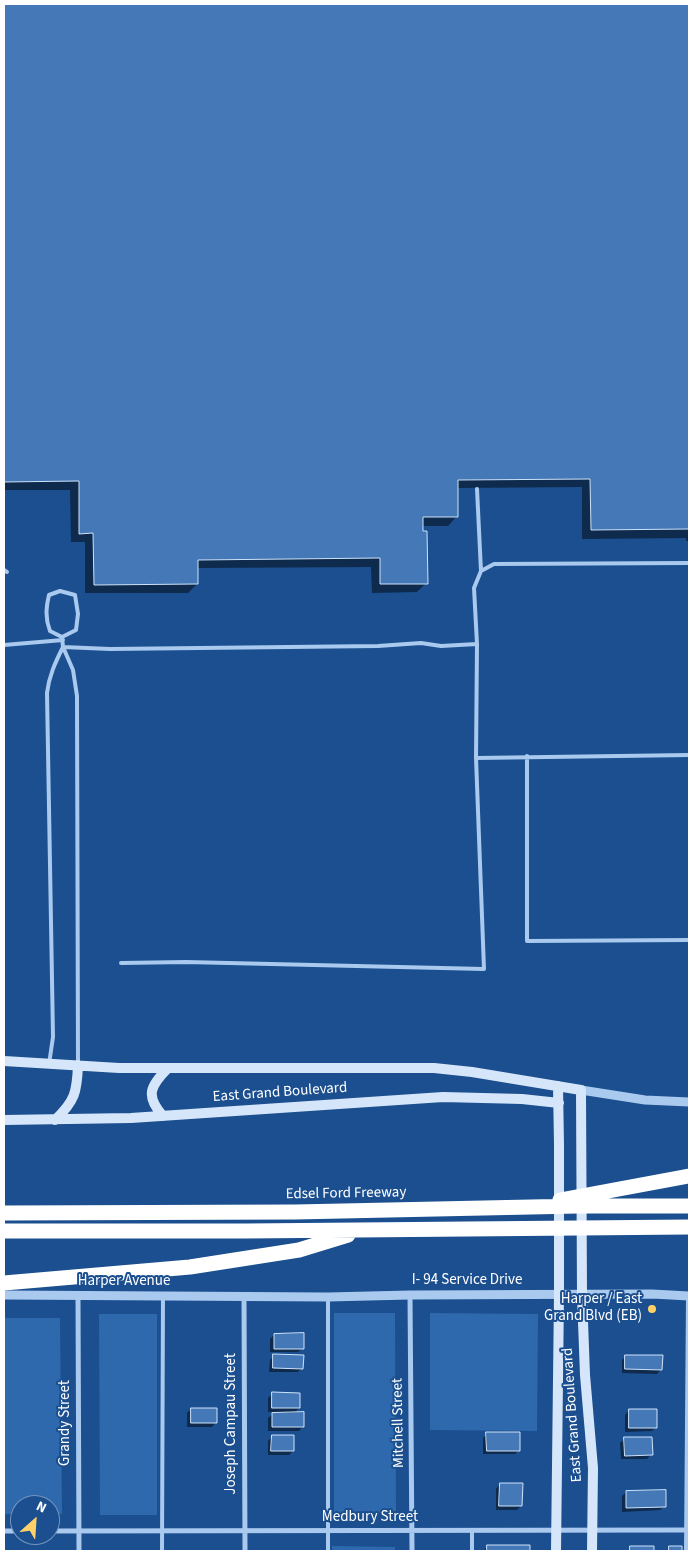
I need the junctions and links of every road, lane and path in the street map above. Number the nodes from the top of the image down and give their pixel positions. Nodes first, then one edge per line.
1 (477, 489) dead end
2 (689, 563) edge
3 (481, 571) junction
4 (63, 638) junction
5 (477, 644) junction
6 (4, 645) edge
7 (63, 647) junction
8 (689, 755) edge
9 (527, 756) junction
10 (476, 758) junction
11 (689, 940) edge
12 (121, 963) dead end
13 (4, 1061) edge
14 (49, 1064) junction
15 (78, 1065) junction
16 (168, 1068) junction
17 (558, 1086) junction
18 (581, 1090) junction
19 (689, 1102) edge
20 (558, 1103) junction
21 (163, 1116) junction
22 (4, 1120) edge
23 (55, 1120) junction
24 (689, 1176) edge
25 (689, 1206) edge
26 (524, 1207) junction
27 (4, 1213) edge
28 (689, 1226) edge
29 (365, 1229) junction
30 (4, 1231) edge
31 (4, 1283) edge
32 (4, 1294) edge
33 (410, 1294) junction
34 (559, 1294) junction
35 (582, 1294) junction
36 (78, 1295) junction
37 (163, 1296) junction
38 (244, 1296) junction
39 (688, 1296) edge
40 (328, 1297) junction
41 (688, 1412) edge
42 (556, 1529) junction
43 (593, 1529) junction
44 (245, 1530) junction
45 (328, 1530) junction
46 (412, 1530) junction
47 (472, 1530) junction
48 (688, 1530) edge
49 (60, 1531) edge
50 (79, 1531) junction
51 (162, 1531) junction
52 (79, 1551) edge
53 (162, 1551) edge
54 (246, 1551) edge
55 (328, 1551) edge
56 (412, 1551) edge
57 (472, 1551) edge
58 (556, 1551) edge
59 (592, 1551) edge
60 (686, 1551) edge

1 - 3 lane
2 - 3 lane
3 - 5 lane
4 - 4 lane
4 - 6 lane
4 - 7 lane
5 - 7 lane
5 - 10 lane
7 - 14 lane
7 - 15 lane
8 - 9 lane
9 - 10 lane
9 - 11 lane
10 - 12 lane
13 - 14 main road, East Grand Boulevard
14 - 15 main road, East Grand Boulevard
15 - 16 main road, East Grand Boulevard
15 - 23 main road
16 - 17 main road, East Grand Boulevard
16 - 21 main road
17 - 18 main road, East Grand Boulevard
17 - 20 main road, East Grand Boulevard
18 - 19 street
18 - 35 main road, East Grand Boulevard
20 - 21 main road, East Grand Boulevard
20 - 34 main road, East Grand Boulevard
21 - 23 main road, East Grand Boulevard
22 - 23 main road, East Grand Boulevard
24 - 26 highway
25 - 26 highway, Edsel Ford Freeway
26 - 27 highway, Edsel Ford Freeway
28 - 29 highway
29 - 30 highway
29 - 31 highway
32 - 36 street, Harper Avenue
33 - 34 street, I- 94 Service Drive
33 - 40 street, I- 94 Service Drive
33 - 46 street, Mitchell Street
34 - 35 street, I- 94 Service Drive
34 - 42 main road, East Grand Boulevard
35 - 39 street, I- 94 Service Drive
35 - 43 main road, East Grand Boulevard
36 - 37 street, Harper Avenue
36 - 50 street, Grandy Street
37 - 38 street, Harper Avenue
37 - 51 lane
38 - 40 street, I- 94 Service Drive
38 - 44 street, Joseph Campau Street
39 - 41 lane
40 - 45 lane
41 - 48 lane
42 - 43 street, Medbury Street
42 - 47 street, Medbury Street
42 - 58 main road, East Grand Boulevard
43 - 48 street, Medbury Street
43 - 59 main road, East Grand Boulevard
44 - 45 street, Medbury Street
44 - 51 street, Medbury Street
44 - 54 street, Joseph Campau Street
45 - 46 street, Medbury Street
45 - 55 lane
46 - 47 street, Medbury Street
46 - 56 street, Mitchell Street
47 - 57 lane
48 - 60 lane
49 - 50 street, Medbury Street
50 - 51 street, Medbury Street
50 - 52 street, Grandy Street
51 - 53 lane

